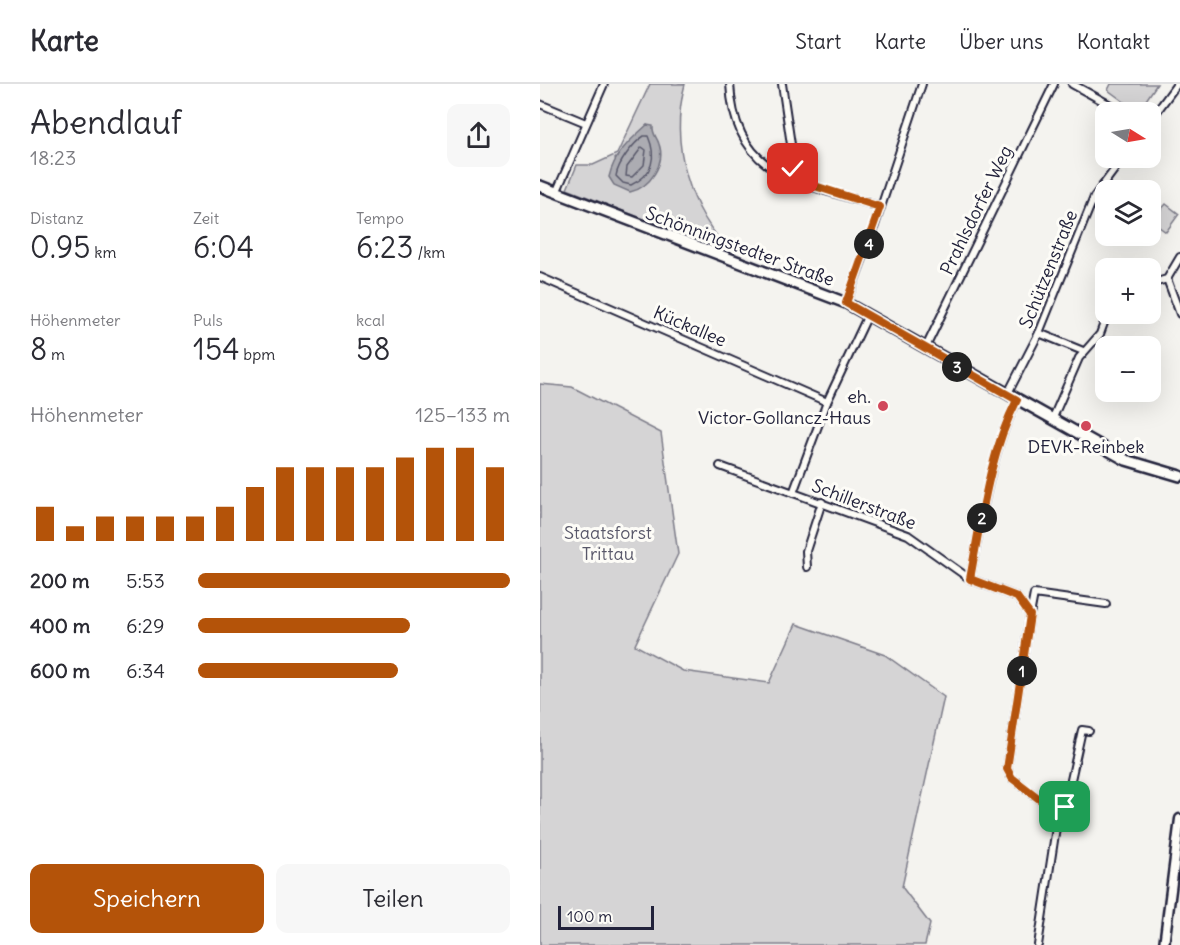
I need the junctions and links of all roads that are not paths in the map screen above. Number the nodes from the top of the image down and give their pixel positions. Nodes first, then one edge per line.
1 (604, 84) edge
2 (730, 84) edge
3 (782, 84) edge
4 (922, 84) edge
5 (1054, 84) edge
6 (1072, 84) edge
7 (1177, 84) edge
8 (1105, 102) edge
9 (540, 104) edge
10 (1161, 106) edge
11 (586, 123) junction
12 (1116, 168) edge
13 (790, 178) junction
14 (540, 186) edge
15 (556, 193) junction
16 (880, 207) junction
17 (1180, 257) edge
18 (540, 277) edge
19 (1167, 279) junction
20 (1161, 281) edge
21 (846, 303) junction
22 (1180, 314) edge
23 (868, 315) junction
24 (1104, 324) edge
25 (1039, 333) junction
26 (925, 349) junction
27 (1083, 351) junction
28 (1007, 395) junction
29 (1017, 400) junction
30 (827, 402) junction
31 (1052, 420) junction
32 (720, 466) dead end
33 (1180, 476) edge
34 (793, 494) junction
35 (822, 502) junction
36 (807, 567) dead end
37 (970, 579) junction
38 (1106, 604) dead end
39 (1030, 615) junction
40 (1089, 731) dead end
41 (1180, 819) edge
42 (1057, 821) junction
43 (1038, 945) edge
44 (1164, 945) edge

1 - 11 street
2 - 13 street
3 - 13 street
4 - 16 street
5 - 26 street, Prahlsdorfer Weg
6 - 8 street
7 - 10 street
9 - 11 street
11 - 15 street
12 - 25 street, Schützenstraße
13 - 16 street
14 - 15 main road, Schönningstedter Straße
15 - 21 main road, Schönningstedter Straße
16 - 21 street
17 - 19 street
18 - 30 street, Kückallee
19 - 20 street
19 - 22 street
21 - 23 main road, Schönningstedter Straße
23 - 26 main road, Schönningstedter Straße
23 - 30 street
24 - 27 street
25 - 27 street
25 - 28 street, Schützenstraße
26 - 28 main road, Schönningstedter Straße
27 - 31 street
28 - 29 main road, Schönningstedter Straße
29 - 31 main road, Schönningstedter Straße
29 - 37 street
30 - 34 street
31 - 33 main road, Schönningstedter Straße
32 - 34 street, Schillerstraße
34 - 35 street, Schillerstraße
35 - 36 street
35 - 37 street, Schillerstraße
37 - 39 street, Schillerstraße
38 - 39 street
39 - 42 street
40 - 42 street
41 - 44 street
42 - 43 street

